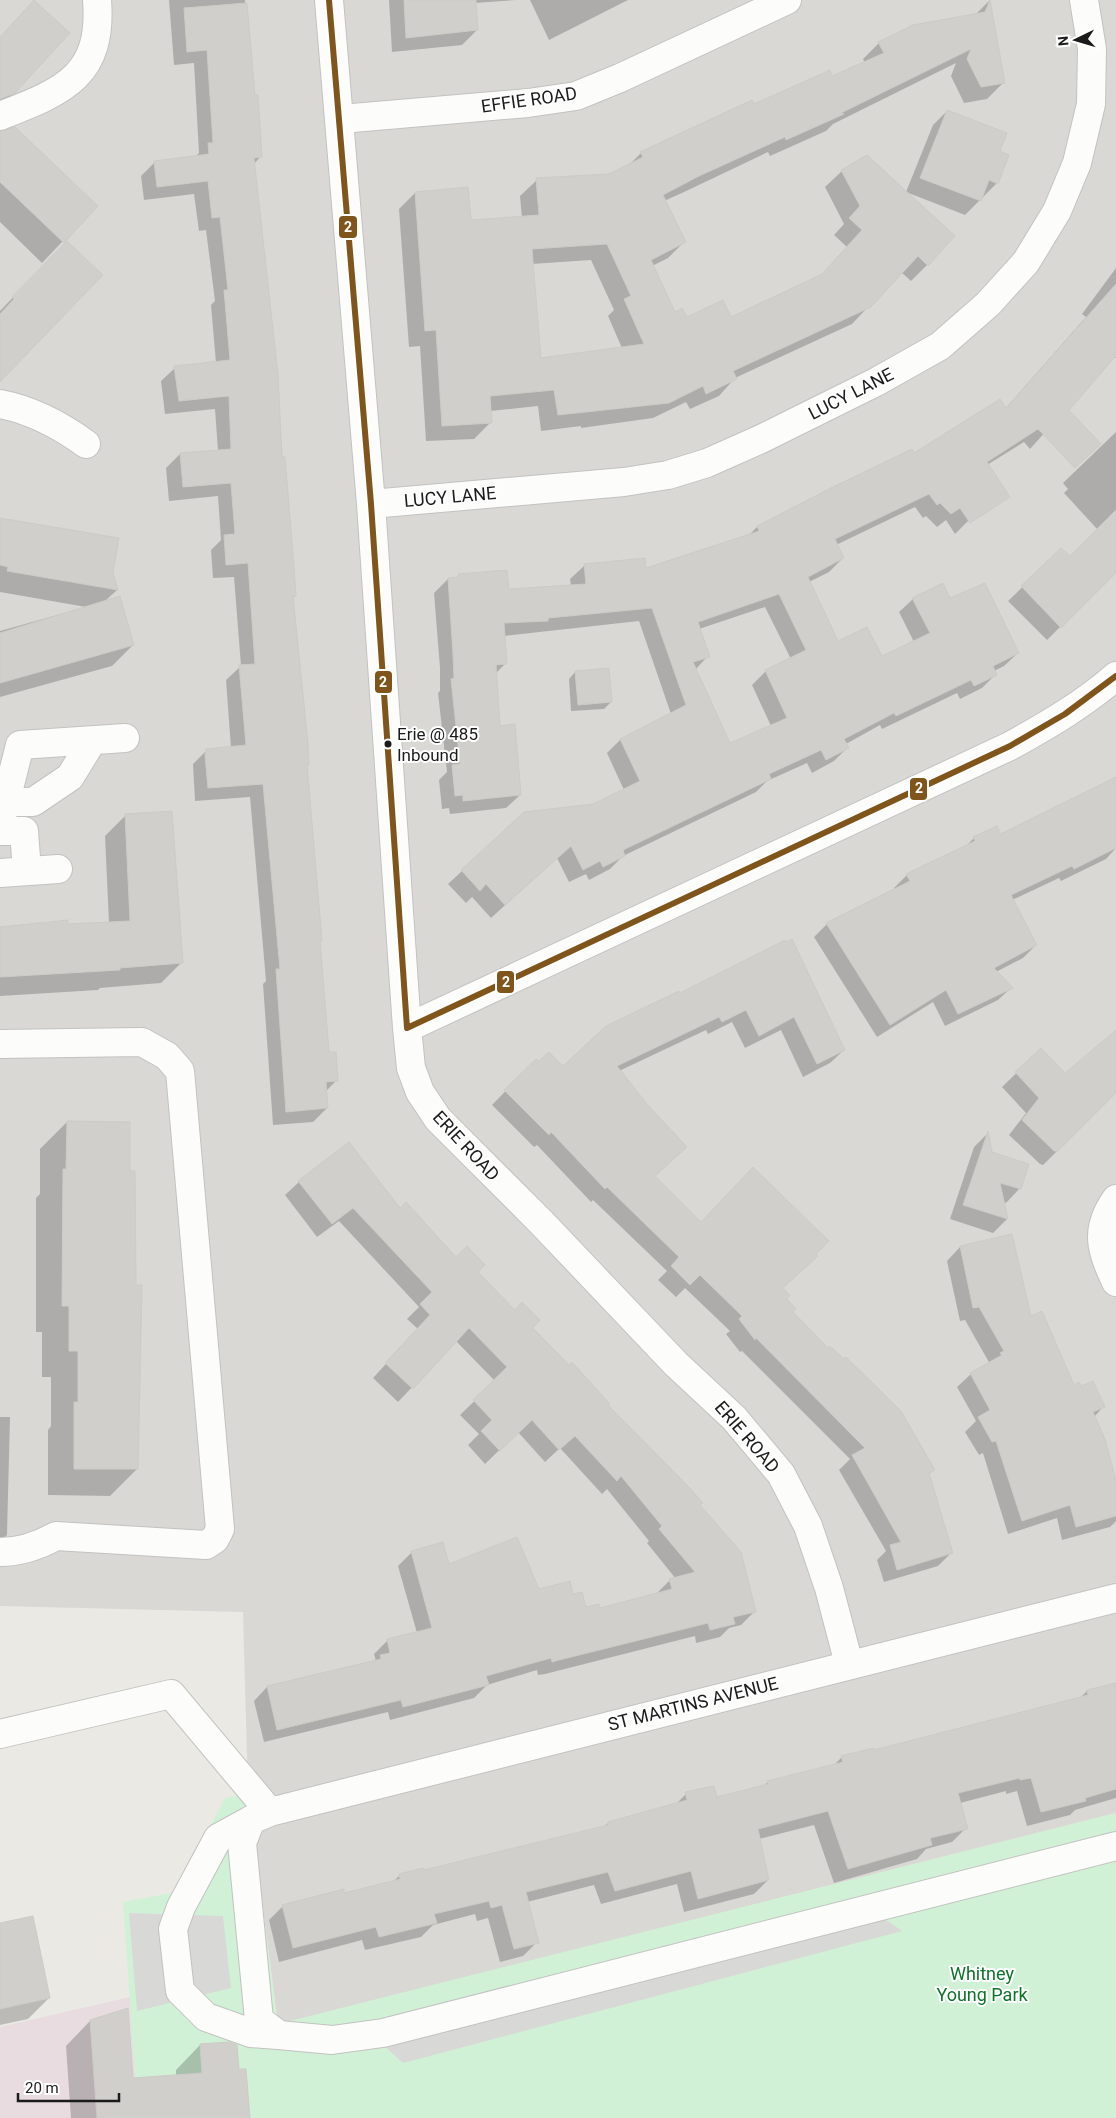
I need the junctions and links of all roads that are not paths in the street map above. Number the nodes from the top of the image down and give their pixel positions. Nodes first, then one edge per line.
1 (97, 0) edge
2 (329, 0) edge
3 (787, 0) edge
4 (1084, 0) edge
5 (0, 116) edge
6 (340, 119) junction
7 (0, 404) edge
8 (86, 444) dead end
9 (371, 504) junction
10 (1116, 676) edge
11 (125, 738) dead end
12 (92, 741) junction
13 (3, 813) edge
14 (0, 832) edge
15 (58, 869) dead end
16 (27, 871) junction
17 (0, 873) edge
18 (406, 1028) junction
19 (0, 1044) edge
20 (1116, 1199) edge
21 (1116, 1282) edge
22 (0, 1552) edge
23 (1116, 1598) edge
24 (849, 1664) junction
25 (0, 1734) edge
26 (260, 1816) junction
27 (1116, 1846) edge
28 (279, 2035) junction

1 - 5 street
2 - 6 street, ERIE ROAD
3 - 6 street, EFFIE ROAD
4 - 9 street, LUCY LANE
6 - 9 street, ERIE ROAD
7 - 8 street
9 - 18 street, ERIE ROAD
10 - 18 street
11 - 12 street
12 - 13 street
12 - 13 street
14 - 16 street
15 - 16 street
16 - 17 street
18 - 24 street, ERIE ROAD
19 - 22 street
20 - 21 street
23 - 24 street, ST MARTINS AVENUE
24 - 26 street, ST MARTINS AVENUE
25 - 26 street
26 - 28 street
26 - 28 street, ST MARTINS AVENUE
27 - 28 street, ST MARTINS AVENUE

